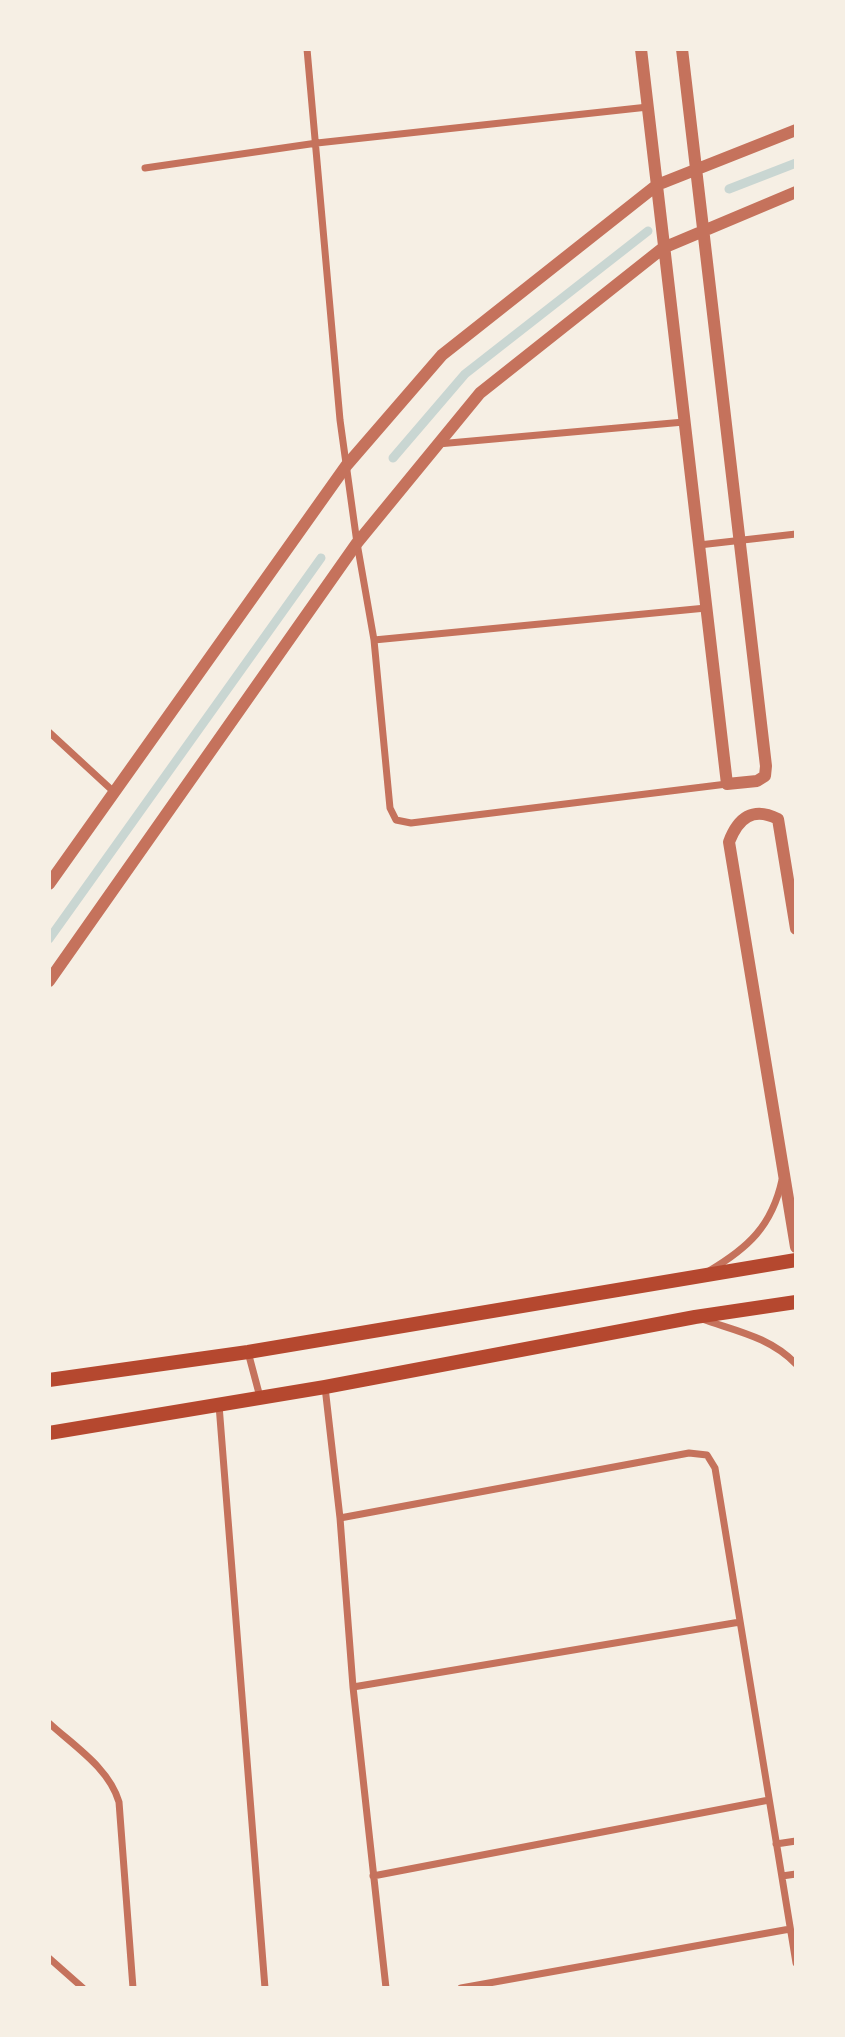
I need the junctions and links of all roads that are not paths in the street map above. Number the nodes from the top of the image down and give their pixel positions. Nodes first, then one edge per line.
1 (307, 49) edge
2 (641, 49) edge
3 (682, 49) edge
4 (648, 107) junction
5 (796, 130) edge
6 (317, 143) junction
7 (145, 168) dead end
8 (696, 169) junction
9 (657, 185) junction
10 (796, 192) edge
11 (703, 230) junction
12 (663, 248) junction
13 (684, 422) junction
14 (438, 444) junction
15 (346, 466) junction
16 (796, 534) edge
17 (739, 541) junction
18 (357, 543) junction
19 (699, 545) junction
20 (706, 608) junction
21 (374, 639) junction
22 (49, 732) edge
23 (727, 783) junction
24 (114, 792) junction
25 (49, 884) edge
26 (796, 929) edge
27 (49, 981) edge
28 (784, 1173) junction
29 (796, 1247) edge
30 (796, 1260) edge
31 (703, 1275) junction
32 (796, 1302) edge
33 (695, 1317) junction
34 (248, 1352) junction
35 (796, 1364) edge
36 (49, 1380) edge
37 (325, 1387) junction
38 (260, 1397) junction
39 (219, 1405) junction
40 (49, 1433) edge
41 (340, 1518) junction
42 (740, 1622) junction
43 (353, 1687) junction
44 (49, 1723) edge
45 (769, 1800) junction
46 (796, 1841) edge
47 (776, 1844) junction
48 (796, 1874) edge
49 (782, 1876) junction
50 (373, 1877) junction
51 (790, 1929) junction
52 (49, 1958) edge
53 (796, 1963) edge
54 (83, 1988) edge
55 (133, 1988) edge
56 (265, 1988) edge
57 (386, 1988) edge
58 (461, 1988) edge

1 - 6 street
2 - 4 street
3 - 8 street
4 - 6 street
4 - 9 street
5 - 8 street
6 - 7 street
6 - 15 street
8 - 9 street
8 - 11 street
9 - 12 street
9 - 15 street
10 - 11 street
11 - 12 street
11 - 17 street
12 - 13 street
12 - 14 street
13 - 14 street
13 - 19 street
14 - 18 street
15 - 18 street
15 - 24 street
16 - 17 street
17 - 19 street
17 - 23 street
18 - 21 street
18 - 27 street
19 - 20 street
20 - 21 street
20 - 23 street
21 - 23 street
22 - 24 street
24 - 25 street
26 - 28 street
28 - 29 street
28 - 31 street
30 - 31 main road
31 - 34 main road
32 - 33 main road
33 - 35 street
33 - 37 main road
34 - 36 main road
34 - 38 street
37 - 38 main road
37 - 41 street
38 - 39 main road
39 - 40 main road
39 - 56 street
41 - 42 street
41 - 43 street
42 - 43 street
42 - 45 street
43 - 50 street
44 - 55 street
45 - 47 street
45 - 50 street
46 - 47 street
47 - 49 street
48 - 49 street
49 - 51 street
50 - 57 street
51 - 53 street
51 - 58 street
52 - 54 street

